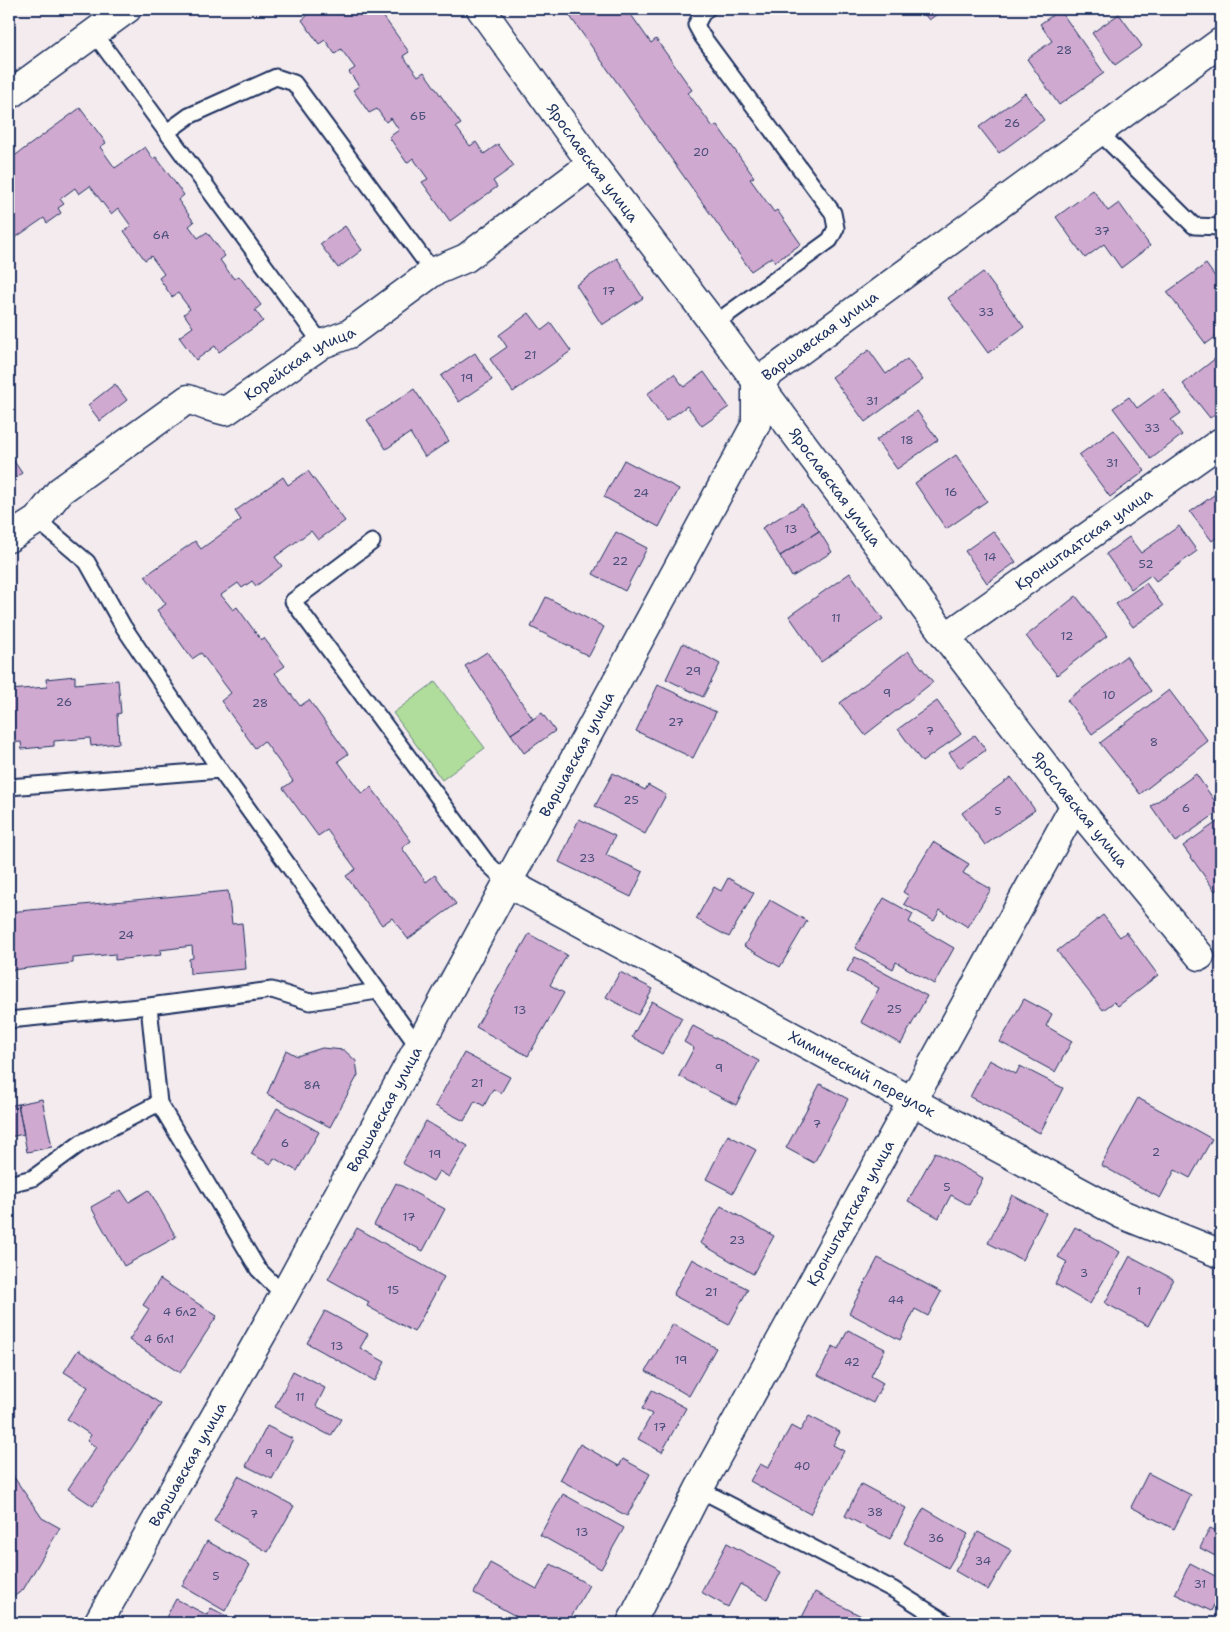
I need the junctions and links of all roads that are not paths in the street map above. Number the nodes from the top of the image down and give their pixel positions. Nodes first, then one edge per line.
1 (127, 9) edge
2 (481, 9) edge
3 (707, 9) edge
4 (94, 33) junction
5 (1221, 42) edge
6 (9, 96) edge
7 (167, 132) junction
8 (1099, 132) junction
9 (592, 164) junction
10 (1221, 227) edge
11 (433, 272) junction
12 (714, 324) junction
13 (322, 344) junction
14 (756, 383) junction
15 (1221, 442) edge
16 (37, 520) junction
17 (9, 538) edge
18 (372, 542) dead end
19 (946, 637) junction
20 (220, 770) junction
21 (9, 786) edge
22 (1075, 805) junction
23 (508, 883) junction
24 (1200, 956) dead end
25 (377, 991) junction
26 (149, 1006) junction
27 (9, 1020) edge
28 (419, 1048) junction
29 (912, 1100) junction
30 (159, 1103) junction
31 (9, 1184) edge
32 (1221, 1254) edge
33 (284, 1295) junction
34 (699, 1489) junction
35 (98, 1623) edge
36 (631, 1623) edge
37 (947, 1623) edge

1 - 4 street
2 - 9 street, Ярославская улица
3 - 12 lane
4 - 6 street
4 - 7 lane
5 - 8 street, Варшавская улица
7 - 11 lane
7 - 13 lane
8 - 10 lane
8 - 14 street, Варшавская улица
9 - 11 street, Корейская улица
9 - 12 street, Ярославская улица
11 - 13 street, Корейская улица
12 - 14 street, Ярославская улица
13 - 16 street, Корейская улица
14 - 19 street, Ярославская улица
14 - 23 street, Варшавская улица
15 - 19 street, Кронштадтская улица
16 - 17 street, Корейская улица
16 - 20 lane
18 - 23 lane
19 - 22 street, Ярославская улица
20 - 21 lane
20 - 25 lane
22 - 24 street, Ярославская улица
22 - 29 street, Кронштадтская улица
23 - 28 street, Варшавская улица
23 - 29 street, Химический переулок
25 - 26 lane
25 - 28 lane
26 - 27 lane
26 - 30 lane
28 - 33 street, Варшавская улица
29 - 32 street, Химический переулок
29 - 34 street, Кронштадтская улица
30 - 31 lane
30 - 33 lane
33 - 35 street, Варшавская улица
34 - 36 street, Кронштадтская улица
34 - 37 lane

